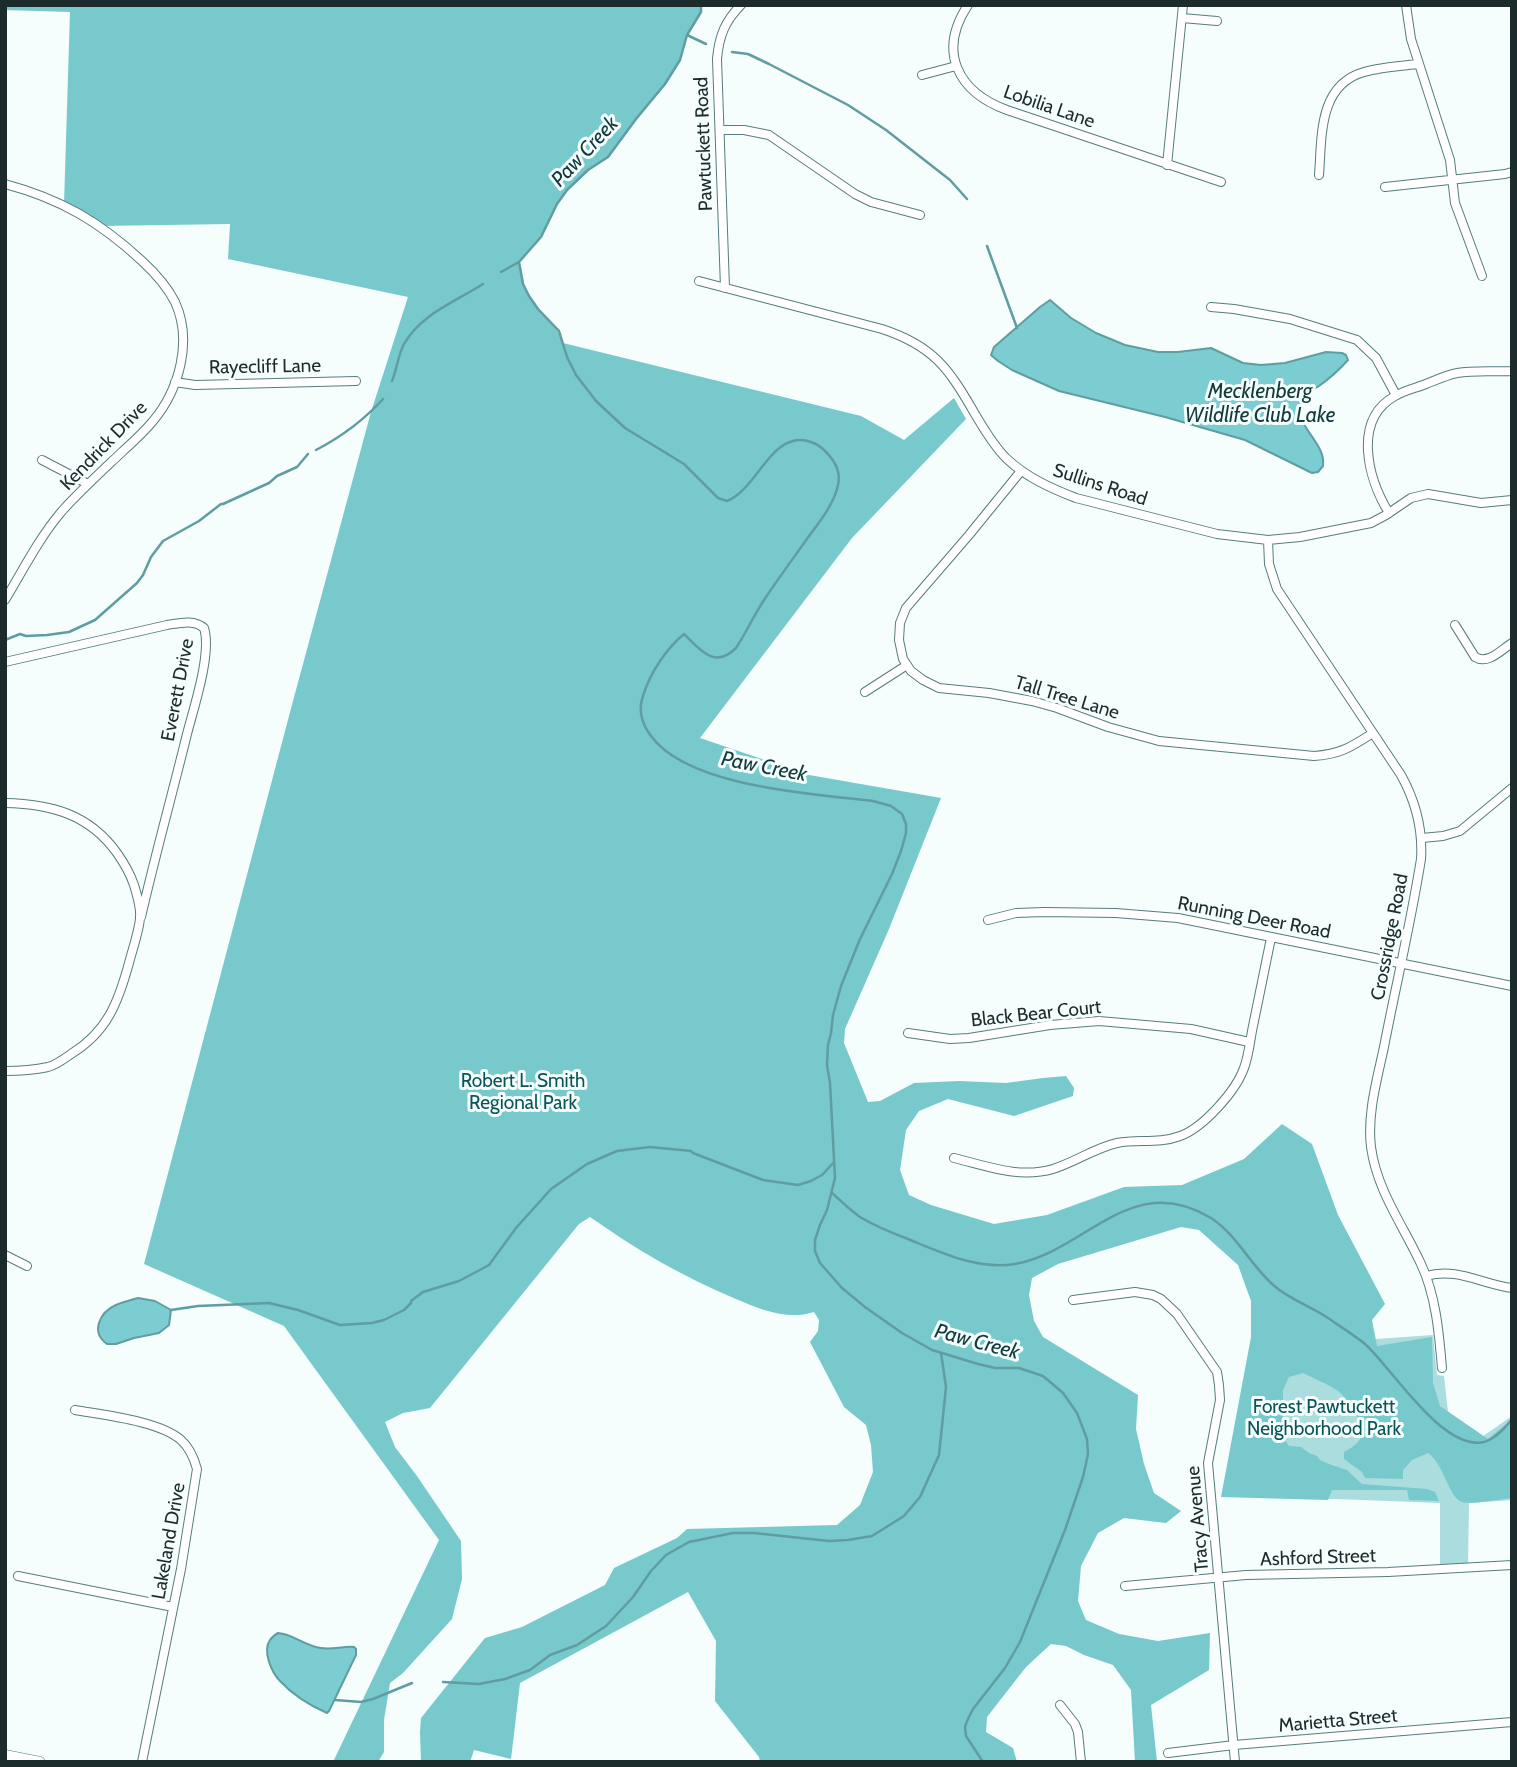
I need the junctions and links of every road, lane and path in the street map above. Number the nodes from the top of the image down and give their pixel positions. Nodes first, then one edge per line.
1 (741, 5) edge
2 (968, 5) edge
3 (1183, 5) edge
4 (1406, 5) edge
5 (1182, 18) junction
6 (1217, 21) dead end
7 (1418, 64) junction
8 (956, 66) junction
9 (922, 75) dead end
10 (720, 130) junction
11 (1167, 165) junction
12 (1508, 173) edge
13 (1319, 175) dead end
14 (1452, 180) junction
15 (1221, 182) dead end
16 (5, 184) edge
17 (1385, 187) dead end
18 (920, 215) dead end
19 (1482, 276) dead end
20 (699, 281) dead end
21 (725, 288) junction
22 (1211, 307) dead end
23 (1512, 371) edge
24 (356, 381) dead end
25 (175, 383) junction
26 (1396, 395) junction
27 (41, 460) dead end
28 (1021, 471) junction
29 (88, 484) junction
30 (1512, 500) edge
31 (1389, 513) junction
32 (1268, 540) junction
33 (5, 600) edge
34 (1455, 625) dead end
35 (1512, 643) edge
36 (5, 662) edge
37 (907, 665) junction
38 (865, 692) dead end
39 (1373, 733) junction
40 (1512, 788) edge
41 (5, 803) edge
42 (1422, 838) junction
43 (141, 917) junction
44 (989, 920) dead end
45 (1271, 938) junction
46 (1401, 963) junction
47 (1512, 986) edge
48 (908, 1033) dead end
49 (1250, 1042) junction
50 (5, 1071) edge
51 (954, 1158) dead end
52 (5, 1255) edge
53 (27, 1266) dead end
54 (1426, 1276) junction
55 (1512, 1289) edge
56 (1073, 1300) dead end
57 (1442, 1368) dead end
58 (75, 1410) dead end
59 (1512, 1565) edge
60 (18, 1576) dead end
61 (1219, 1577) junction
62 (1125, 1586) dead end
63 (173, 1607) junction
64 (1060, 1705) dead end
65 (1512, 1722) edge
66 (1234, 1745) junction
67 (1168, 1753) dead end
68 (5, 1755) edge
69 (40, 1762) edge
70 (142, 1762) edge
71 (1081, 1762) edge
72 (1235, 1762) edge

1 - 10 street, Pawtuckett Road
2 - 8 street
3 - 5 street
4 - 7 street
5 - 6 street
5 - 11 street
7 - 13 street
7 - 14 street
8 - 9 street
8 - 11 street, Lobilia Lane
10 - 18 street
10 - 21 street, Pawtuckett Road
11 - 15 street, Lobilia Lane
12 - 14 street
14 - 17 street
14 - 19 street
16 - 25 street, Kendrick Drive
20 - 21 street, Sullins Road
21 - 28 street, Sullins Road
22 - 26 street
23 - 26 street
24 - 25 street, Rayecliff Lane
25 - 29 street, Kendrick Drive
26 - 31 street
27 - 29 street
28 - 32 street, Sullins Road
28 - 37 street
29 - 33 street, Kendrick Drive
30 - 31 street, Sullins Road
31 - 32 street, Sullins Road
32 - 39 street, Crossridge Road
34 - 35 street
36 - 43 street, Everett Drive
37 - 38 street
37 - 39 street, Tall Tree Lane
39 - 42 street, Crossridge Road
40 - 42 street
41 - 43 street
42 - 46 street, Crossridge Road
43 - 50 street
44 - 45 street, Running Deer Road
45 - 46 street, Running Deer Road
45 - 49 street
46 - 47 street, Running Deer Road
46 - 54 street, Crossridge Road
48 - 49 street, Black Bear Court
49 - 51 street
52 - 53 street
54 - 55 street
54 - 57 street, Crossridge Road
56 - 61 street, Tracy Avenue
58 - 63 street, Lakeland Drive
59 - 61 street, Ashford Street
60 - 63 street
61 - 62 street, Ashford Street
61 - 66 street, Tracy Avenue
63 - 70 street, Lakeland Drive
64 - 71 street
65 - 66 street, Marietta Street
66 - 67 street, Marietta Street
66 - 72 street, Tracy Avenue
68 - 69 main road

